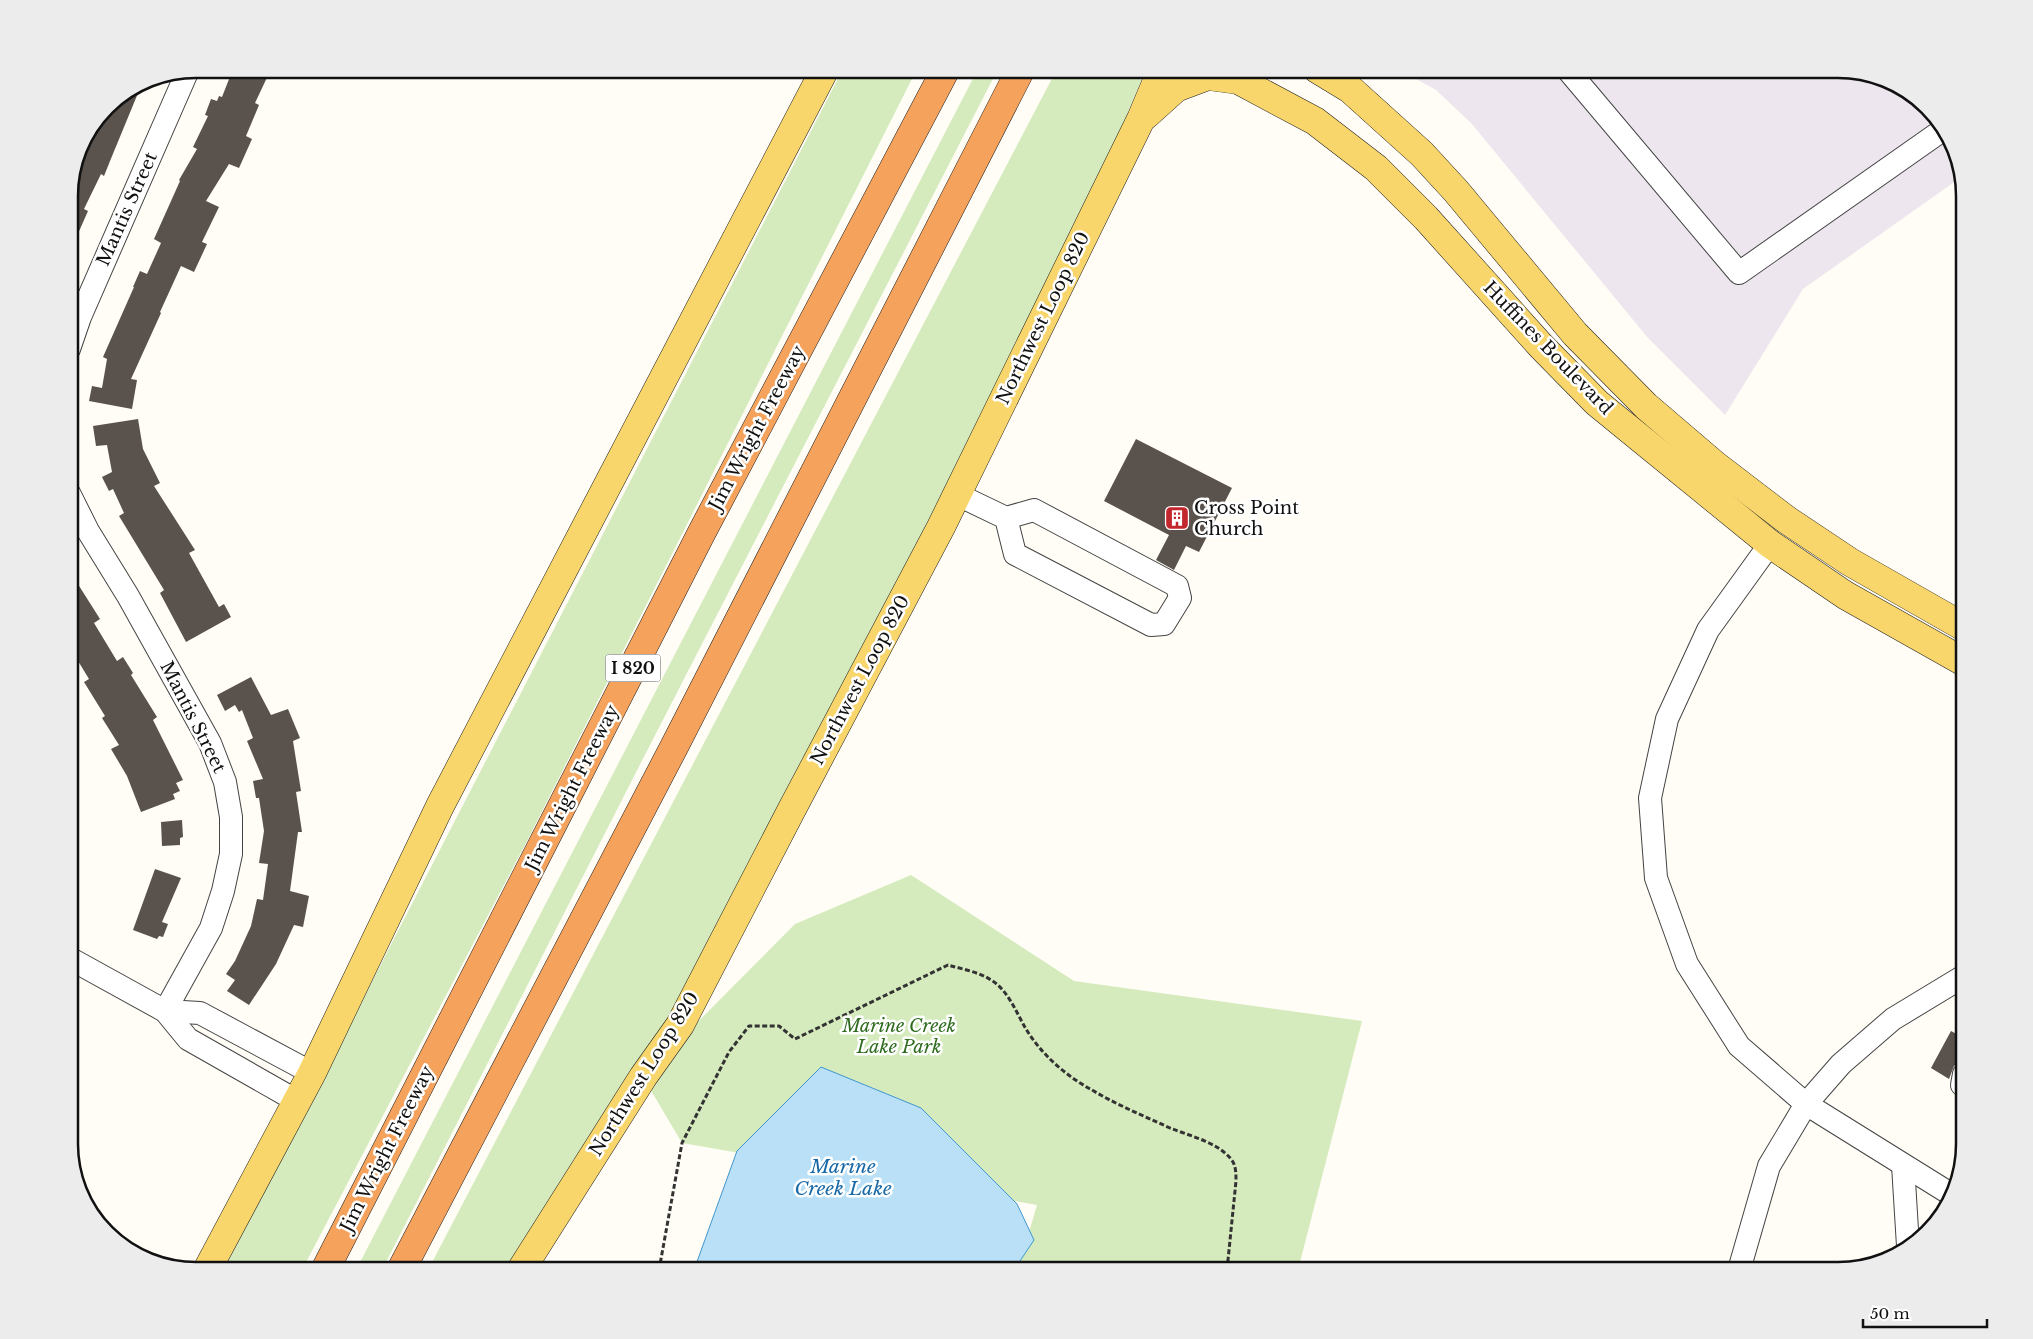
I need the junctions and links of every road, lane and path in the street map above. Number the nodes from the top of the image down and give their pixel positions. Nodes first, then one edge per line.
1 (184, 78) edge
2 (820, 78) edge
3 (941, 78) edge
4 (1015, 78) edge
5 (1158, 78) edge
6 (1203, 78) edge
7 (1223, 78) edge
8 (1332, 78) edge
9 (1575, 78) edge
10 (1141, 119) junction
11 (1938, 133) edge
12 (1456, 191) junction
13 (1426, 218) junction
14 (78, 323) edge
15 (956, 494) junction
16 (78, 511) edge
17 (1006, 518) junction
18 (1787, 520) junction
19 (1770, 544) junction
20 (1956, 622) edge
21 (1956, 657) edge
22 (78, 963) edge
23 (1956, 981) edge
24 (165, 1011) junction
25 (312, 1073) junction
26 (297, 1101) junction
27 (1806, 1104) junction
28 (1903, 1165) junction
29 (1945, 1191) edge
30 (1908, 1238) edge
31 (211, 1262) edge
32 (329, 1262) edge
33 (406, 1262) edge
34 (526, 1262) edge
35 (660, 1262) edge
36 (1228, 1262) edge
37 (1741, 1262) edge

1 - 14 street, Mantis Street
2 - 25 main road
3 - 32 highway, Jim Wright Freeway / I 820
4 - 33 highway
5 - 10 main road, Northwest Loop 820
6 - 10 main road, Huffines Boulevard
7 - 13 main road, Huffines Boulevard
8 - 12 main road, Huffines Boulevard
9 - 11 street
10 - 15 main road, Northwest Loop 820
12 - 13 main road
12 - 18 main road, Huffines Boulevard
13 - 19 main road, Huffines Boulevard
15 - 17 street
15 - 34 main road, Northwest Loop 820
16 - 24 street, Mantis Street
17 - 17 street
18 - 19 main road
18 - 20 main road, Huffines Boulevard
19 - 21 main road, Huffines Boulevard
19 - 27 street
22 - 24 street
23 - 27 street
24 - 25 street
24 - 26 street
25 - 26 main road
26 - 31 main road
27 - 28 street
27 - 37 street
28 - 29 street
28 - 30 street
35 - 36 path

